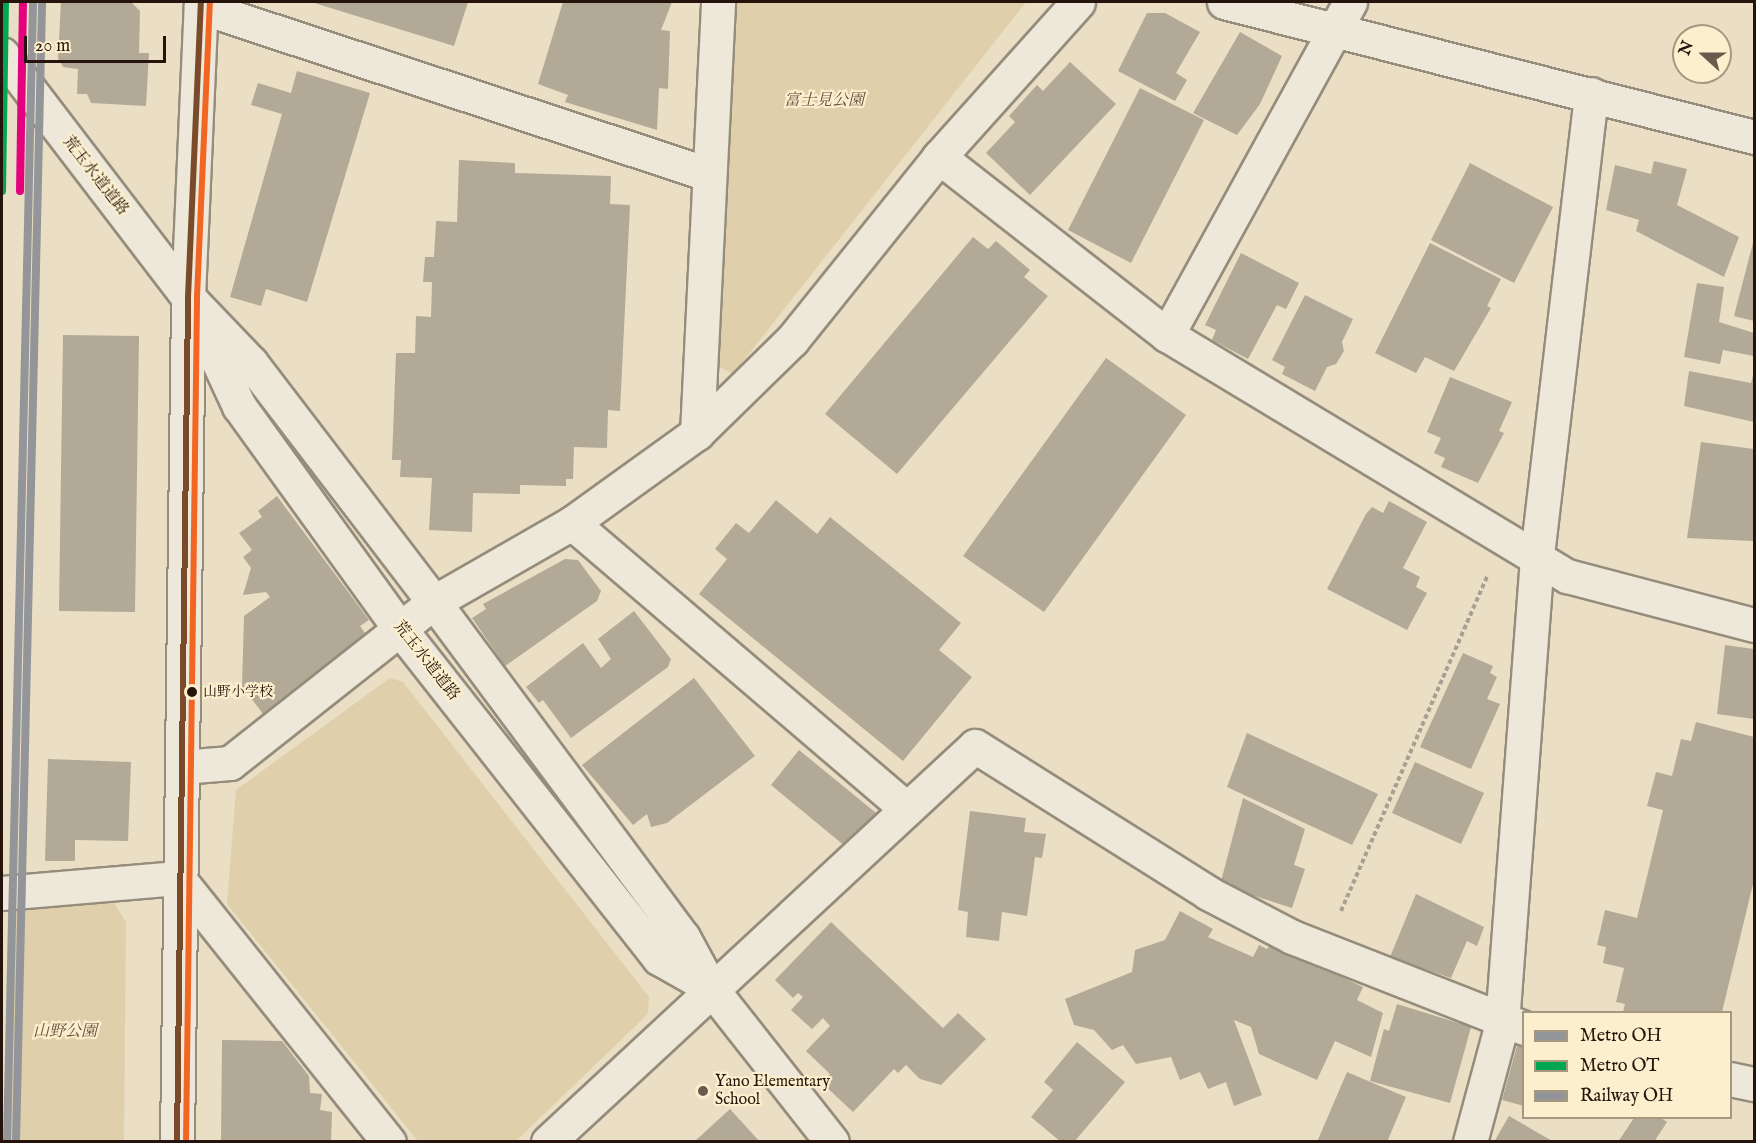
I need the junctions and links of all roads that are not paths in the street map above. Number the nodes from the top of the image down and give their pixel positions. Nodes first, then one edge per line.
1 (718, 2) edge
2 (1078, 2) edge
3 (1224, 2) edge
4 (201, 4) edge
5 (1343, 16) edge
6 (2, 54) edge
7 (1591, 94) junction
8 (1755, 137) edge
9 (939, 157) junction
10 (708, 174) junction
11 (188, 297) junction
12 (1167, 335) junction
13 (697, 433) junction
14 (572, 523) junction
15 (1537, 555) junction
16 (434, 602) junction
17 (1755, 625) edge
18 (400, 629) junction
19 (182, 767) junction
20 (905, 807) junction
21 (178, 878) junction
22 (2, 893) edge
23 (710, 987) junction
24 (1513, 1025) edge
25 (1732, 1079) edge
26 (1755, 1084) edge
27 (177, 1142) edge
28 (389, 1142) edge
29 (548, 1142) edge
30 (832, 1142) edge
31 (1470, 1142) edge

1 - 10 street
2 - 9 street
3 - 5 street
4 - 10 street
4 - 11 street
5 - 7 street
5 - 12 street
6 - 11 street, 荒玉水道道路
7 - 8 street
7 - 15 street
9 - 12 street
9 - 13 street
10 - 13 street
11 - 16 street, 荒玉水道道路
11 - 18 street, 荒玉水道道路
11 - 19 street
12 - 15 street
13 - 14 street
14 - 16 street
14 - 20 street
15 - 17 street
15 - 24 street
16 - 18 street
16 - 23 street, 荒玉水道道路
18 - 19 street
18 - 23 street, 荒玉水道道路
19 - 21 street
20 - 23 street
20 - 24 street
21 - 22 street
21 - 27 street
21 - 28 street
23 - 29 street
23 - 30 street, 荒玉水道道路
24 - 31 street
25 - 26 street

